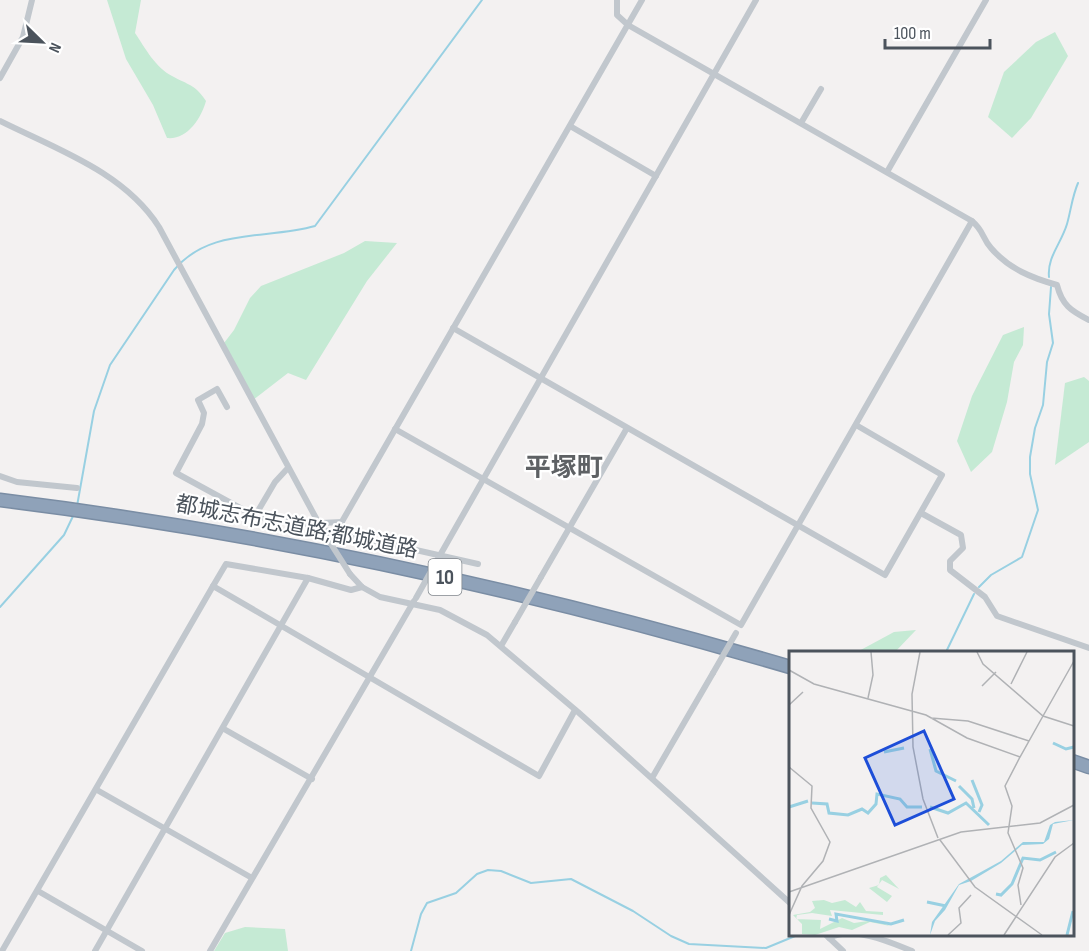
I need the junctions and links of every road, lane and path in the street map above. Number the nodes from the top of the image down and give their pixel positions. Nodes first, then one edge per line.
1 (33, 0) edge
2 (617, 0) edge
3 (642, 0) edge
4 (756, 0) edge
5 (986, 0) edge
6 (628, 25) junction
7 (714, 73) junction
8 (0, 78) edge
9 (821, 90) dead end
10 (0, 121) edge
11 (801, 123) junction
12 (570, 126) junction
13 (887, 172) junction
14 (656, 176) junction
15 (972, 221) junction
16 (1089, 320) edge
17 (453, 328) junction
18 (541, 377) junction
19 (227, 407) dead end
20 (856, 425) junction
21 (627, 428) junction
22 (394, 429) junction
23 (287, 469) junction
24 (0, 476) edge
25 (483, 478) junction
26 (77, 488) dead end
27 (0, 500) edge
28 (0, 505) edge
29 (53, 506) junction
30 (921, 513) junction
31 (255, 516) junction
32 (342, 522) junction
33 (318, 523) junction
34 (799, 526) junction
35 (569, 528) junction
36 (336, 532) junction
37 (324, 533) junction
38 (440, 557) junction
39 (478, 564) dead end
40 (308, 578) junction
41 (213, 586) junction
42 (362, 587) junction
43 (415, 600) junction
44 (741, 625) junction
45 (282, 627) junction
46 (501, 646) junction
47 (1089, 648) edge
48 (789, 668) edge
49 (370, 678) junction
50 (575, 710) junction
51 (224, 729) junction
52 (1074, 763) edge
53 (1089, 767) edge
54 (652, 778) junction
55 (312, 779) junction
56 (97, 790) junction
57 (165, 829) junction
58 (252, 878) junction
59 (38, 891) junction
60 (789, 902) edge
61 (106, 931) junction
62 (827, 936) edge
63 (864, 936) edge
64 (2, 951) edge
65 (95, 951) edge
66 (142, 951) edge
67 (210, 951) edge
68 (843, 951) edge
69 (912, 951) edge

1 - 8 street
2 - 6 street
3 - 6 street
4 - 7 street
5 - 13 street
6 - 7 street
6 - 12 street
7 - 11 street
7 - 14 street
9 - 11 street
10 - 23 street
11 - 13 street
12 - 14 street
12 - 17 street
13 - 15 street
14 - 18 street
15 - 16 street
15 - 20 street
17 - 18 street
17 - 22 street
18 - 21 street
18 - 25 street
19 - 31 street
20 - 30 street
20 - 34 street
21 - 34 street
21 - 35 street
22 - 25 street
22 - 32 street
23 - 31 street
23 - 33 street
24 - 26 street
25 - 35 street
25 - 38 street
27 - 29 highway, 都城志布志道路;都城道路 / 10
28 - 29 highway
29 - 48 highway, 都城志布志道路;都城道路 / 10
30 - 34 street
30 - 47 street
31 - 33 street
32 - 33 street
32 - 36 street
33 - 37 street
34 - 44 street
35 - 44 street
35 - 46 street, bridge
36 - 37 street
36 - 38 street
37 - 42 street, bridge
38 - 39 street
38 - 43 street, bridge
40 - 41 street
40 - 42 street
40 - 45 street
41 - 45 street
41 - 56 street
42 - 43 street
43 - 46 street
43 - 49 street
44 - 54 street, bridge
45 - 49 street
45 - 51 street
46 - 50 street
49 - 50 street
49 - 55 street
50 - 54 street
51 - 55 street
51 - 57 street
52 - 53 highway
54 - 60 street
55 - 58 street
56 - 57 street
56 - 59 street
57 - 58 street
57 - 61 street
58 - 67 street
59 - 61 street
59 - 64 street
61 - 65 street
61 - 66 street
62 - 68 street
63 - 69 street

